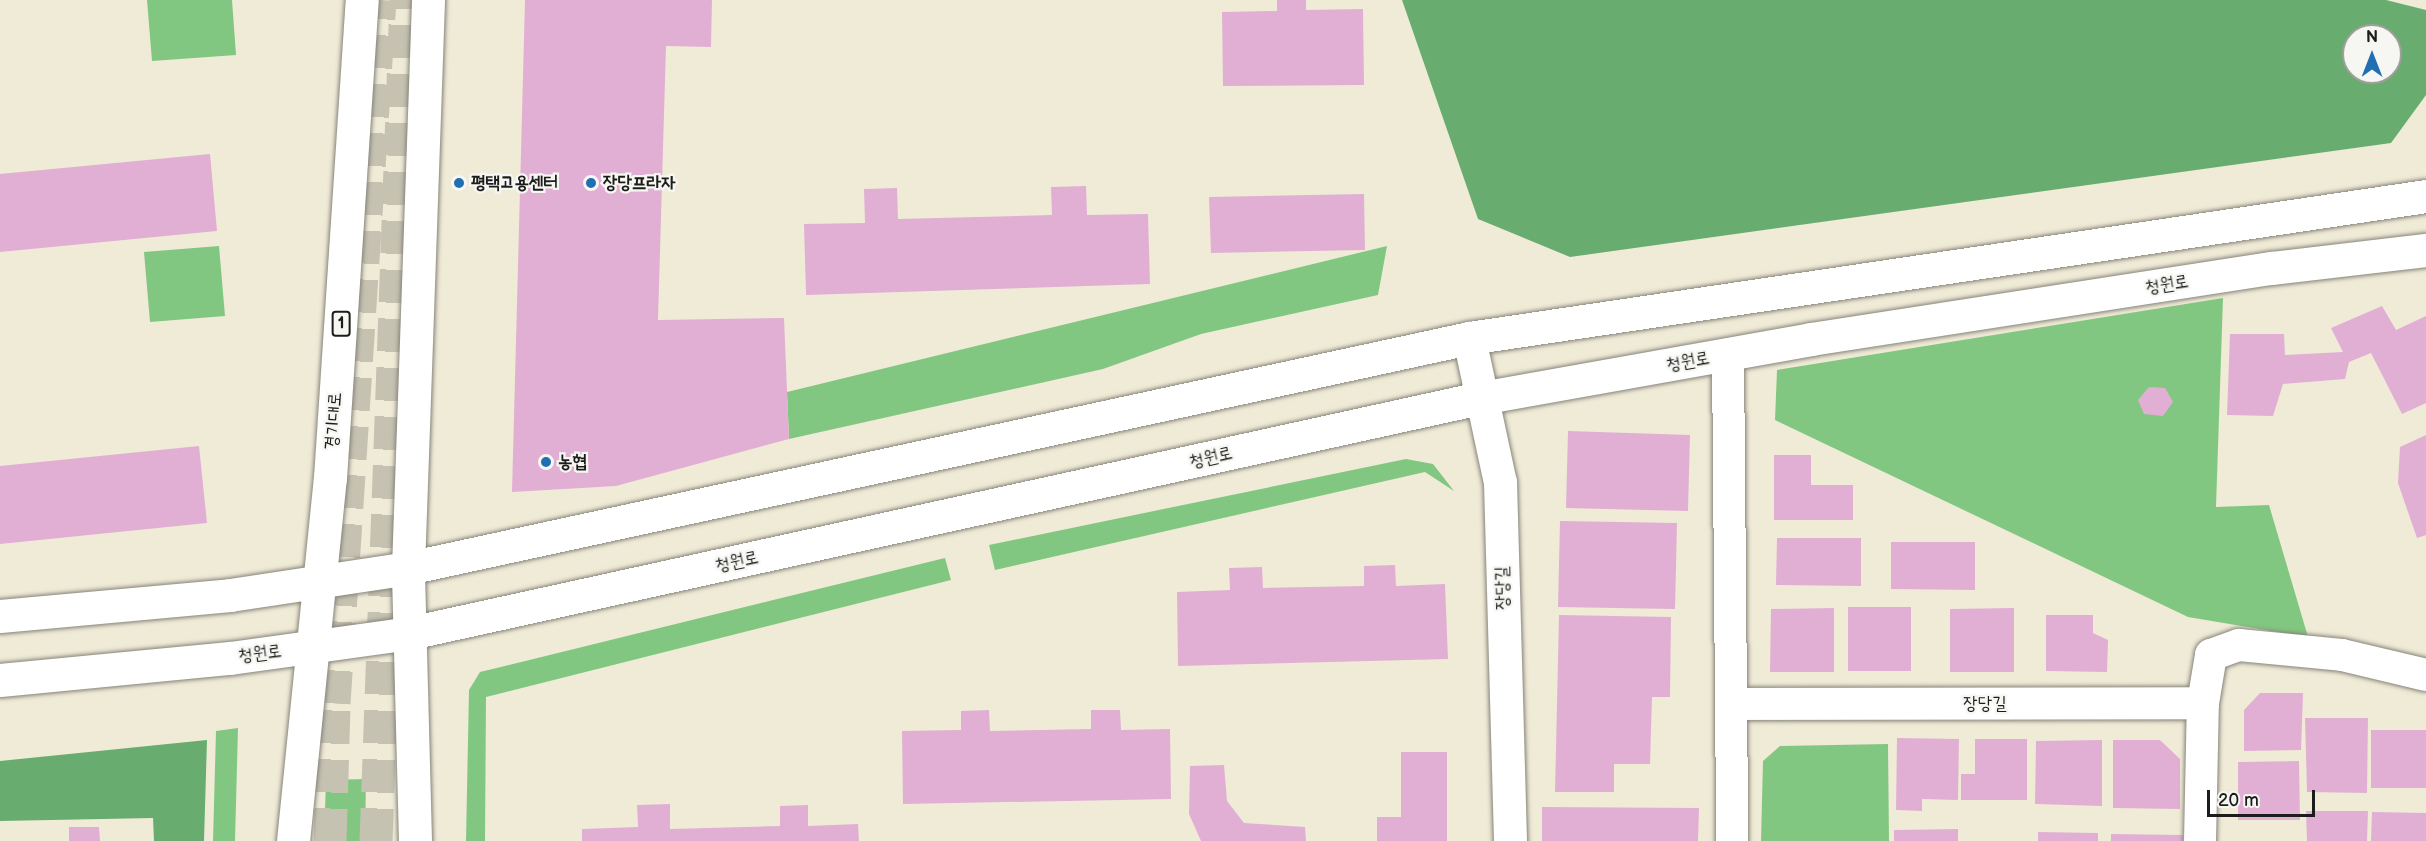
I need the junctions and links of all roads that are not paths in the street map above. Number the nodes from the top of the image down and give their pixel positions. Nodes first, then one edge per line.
1 (362, 0) edge
2 (428, 0) edge
3 (2426, 196) edge
4 (2426, 250) edge
5 (1468, 338) junction
6 (1728, 355) junction
7 (1480, 398) junction
8 (408, 568) junction
9 (318, 584) junction
10 (0, 616) edge
11 (410, 633) junction
12 (312, 648) junction
13 (2426, 675) edge
14 (0, 680) edge
15 (1732, 704) junction
16 (2203, 704) junction
17 (293, 841) edge
18 (415, 841) edge
19 (1510, 841) edge
20 (1732, 841) edge
21 (2200, 841) edge

1 - 9 main road, 경기대로 / 1
2 - 8 main road
3 - 5 main road
4 - 6 main road, 청원로
5 - 7 main road, 장당길
5 - 8 main road
6 - 7 main road, 청원로
6 - 15 street
7 - 11 main road, 청원로
7 - 19 main road, 장당길
8 - 9 main road
8 - 11 main road
9 - 10 main road
9 - 12 main road, 경기대로 / 1
11 - 12 main road, 청원로
11 - 18 main road
12 - 14 main road, 청원로
12 - 17 main road, 경기대로 / 1
13 - 16 street
15 - 16 street, 장당길
15 - 20 street
16 - 21 street

